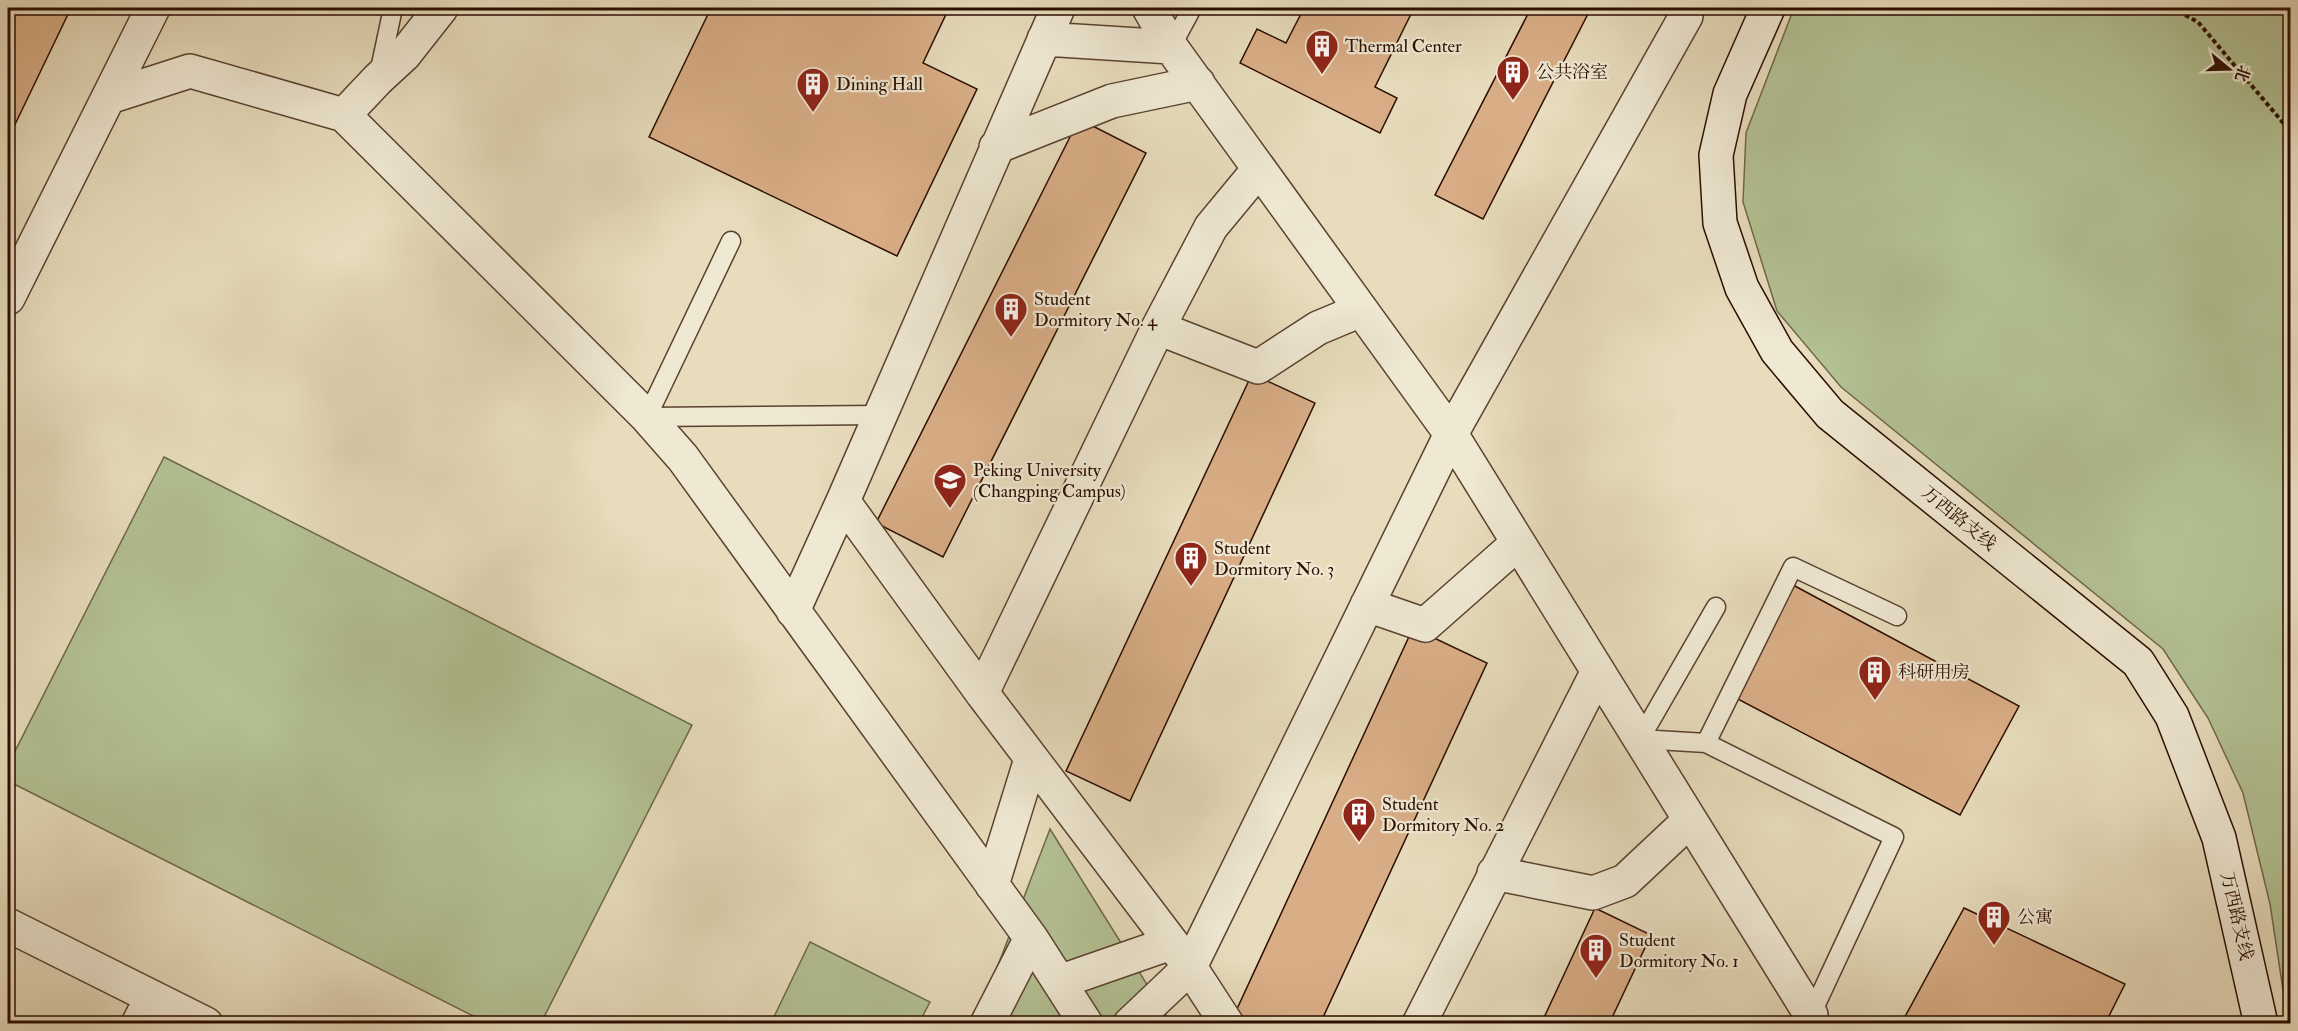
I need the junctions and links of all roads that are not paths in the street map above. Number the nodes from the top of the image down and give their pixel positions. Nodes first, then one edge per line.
1 (153, 8) edge
2 (393, 8) edge
3 (441, 8) edge
4 (1058, 8) edge
5 (1149, 8) edge
6 (1192, 8) edge
7 (1768, 8) edge
8 (1686, 16) dead end
9 (1044, 39) junction
10 (1171, 46) junction
11 (378, 79) junction
12 (1198, 83) junction
13 (109, 98) junction
14 (344, 115) junction
15 (996, 147) junction
16 (1259, 169) junction
17 (731, 241) dead end
18 (8, 298) edge
19 (1361, 310) junction
20 (1158, 328) junction
21 (880, 415) junction
22 (647, 417) junction
23 (1451, 434) junction
24 (843, 501) junction
25 (1518, 543) junction
26 (1368, 605) junction
27 (1716, 607) dead end
28 (793, 610) junction
29 (1897, 616) dead end
30 (1598, 671) junction
31 (982, 693) junction
32 (1640, 739) junction
33 (1706, 743) junction
34 (1031, 759) junction
35 (1690, 820) junction
36 (1494, 873) junction
37 (992, 885) junction
38 (8, 925) edge
39 (1031, 938) junction
40 (1180, 955) junction
41 (1059, 982) junction
42 (145, 1010) edge
43 (1809, 1019) edge
44 (206, 1023) edge
45 (987, 1023) edge
46 (1086, 1023) edge
47 (1130, 1023) edge
48 (1227, 1023) edge
49 (1419, 1023) edge
50 (2261, 1023) edge

1 - 13 street
2 - 11 lane
3 - 11 street
4 - 9 street
5 - 10 street
6 - 10 lane
7 - 50 street, 万西路支线
8 - 23 street
9 - 10 street
9 - 15 street
10 - 12 street
11 - 14 street
12 - 15 street
12 - 16 street
13 - 14 street
13 - 18 street
14 - 22 street
15 - 21 street
16 - 19 street
16 - 20 street
17 - 22 lane
19 - 20 street
19 - 23 street
20 - 31 street
21 - 22 lane
21 - 24 street
22 - 28 street
23 - 25 street
23 - 26 street
24 - 28 street
24 - 31 street
25 - 26 street
25 - 30 street
26 - 40 street
27 - 32 lane
28 - 37 street
29 - 33 lane
30 - 32 street
30 - 36 street
31 - 34 street
32 - 33 lane
32 - 35 street
33 - 43 lane
34 - 37 street
34 - 40 street
35 - 36 street
35 - 43 street
36 - 49 street
37 - 39 street
38 - 42 street
39 - 41 street
39 - 45 street
40 - 41 street
40 - 47 street
40 - 48 street
41 - 46 street
42 - 44 street

